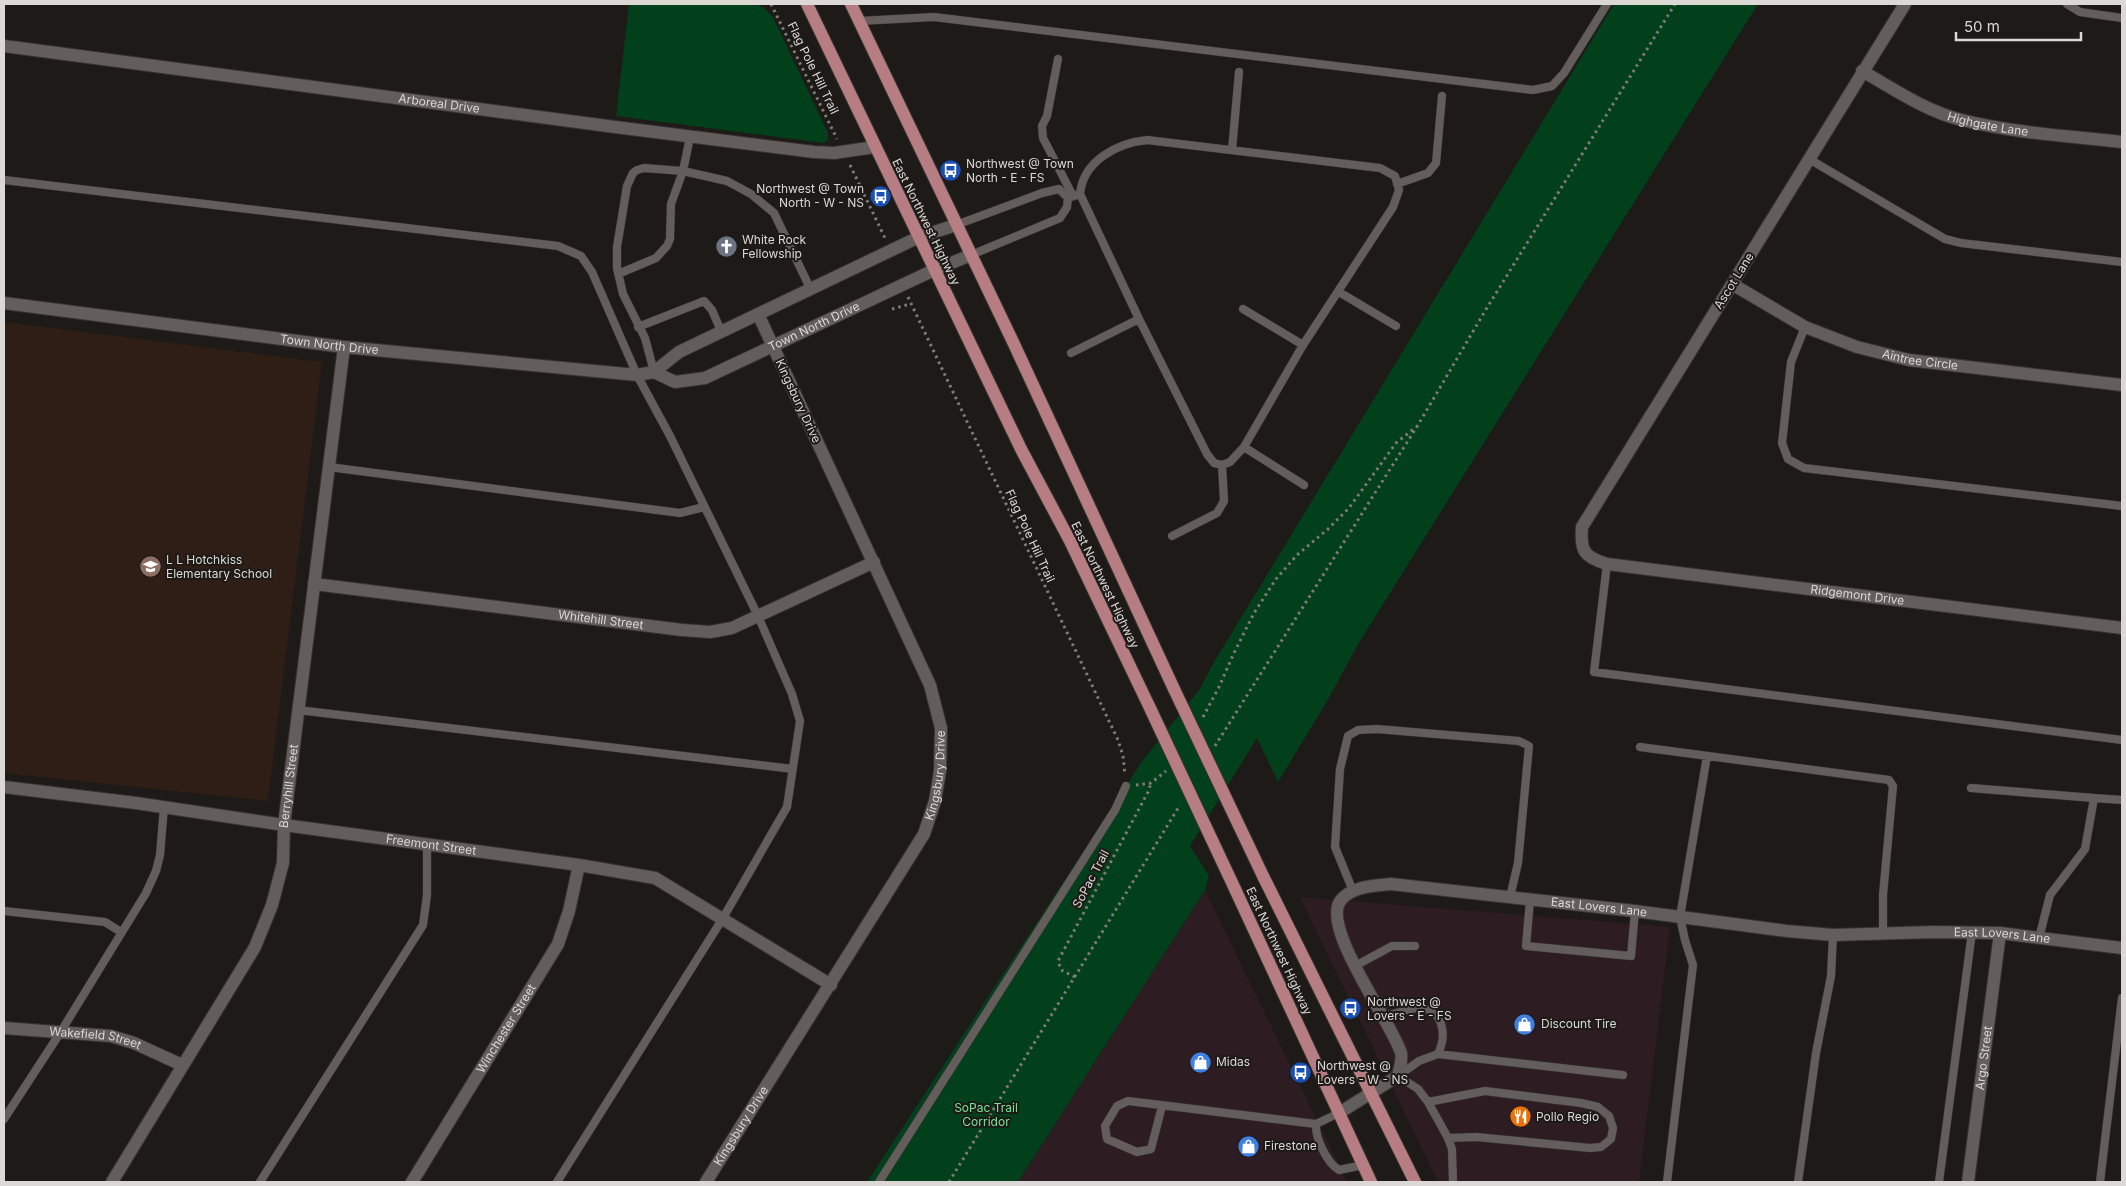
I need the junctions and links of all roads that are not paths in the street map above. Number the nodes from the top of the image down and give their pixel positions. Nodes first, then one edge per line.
1 (807, 4) edge
2 (851, 4) edge
3 (1607, 4) edge
4 (1904, 4) edge
5 (2066, 4) edge
6 (2122, 18) edge
7 (859, 21) junction
8 (4, 46) edge
9 (1058, 59) dead end
10 (1239, 72) dead end
11 (1862, 72) junction
12 (1442, 96) dead end
13 (690, 137) junction
14 (2122, 142) edge
15 (875, 147) junction
16 (1232, 150) junction
17 (1810, 159) junction
18 (683, 171) junction
19 (4, 180) edge
20 (1397, 184) junction
21 (1074, 196) junction
22 (956, 225) junction
23 (919, 237) junction
24 (971, 255) junction
25 (2122, 262) edge
26 (934, 270) junction
27 (618, 274) junction
28 (1732, 284) junction
29 (811, 290) junction
30 (1339, 292) junction
31 (4, 304) edge
32 (1243, 309) dead end
33 (758, 314) junction
34 (1139, 319) junction
35 (1396, 326) dead end
36 (638, 327) junction
37 (1805, 327) junction
38 (722, 331) junction
39 (1304, 345) junction
40 (773, 347) junction
41 (344, 348) junction
42 (1071, 353) dead end
43 (654, 372) junction
44 (637, 375) junction
45 (2122, 385) edge
46 (1244, 447) junction
47 (1222, 465) junction
48 (329, 467) junction
49 (1304, 485) dead end
50 (2122, 506) edge
51 (704, 507) junction
52 (1172, 536) dead end
53 (1591, 559) joint
54 (874, 562) junction
55 (1607, 564) junction
56 (314, 584) junction
57 (758, 616) junction
58 (2122, 628) edge
59 (298, 710) junction
60 (2122, 740) edge
61 (1640, 747) dead end
62 (1707, 756) junction
63 (793, 769) junction
64 (1126, 786) road end
65 (4, 788) edge
66 (1971, 788) dead end
67 (2094, 798) junction
68 (2122, 800) edge
69 (164, 807) junction
70 (284, 826) junction
71 (426, 844) junction
72 (579, 865) junction
73 (1352, 891) junction
74 (1510, 897) junction
75 (1530, 900) junction
76 (4, 911) edge
77 (1635, 911) junction
78 (1680, 917) junction
79 (723, 918) junction
80 (121, 932) junction
81 (1972, 932) junction
82 (2000, 933) junction
83 (1833, 934) junction
84 (1883, 934) junction
85 (2039, 938) junction
86 (1416, 946) dead end
87 (2122, 948) edge
88 (1355, 966) junction
89 (830, 985) junction
90 (2122, 998) edge
91 (1383, 1017) junction
92 (4, 1028) edge
93 (60, 1033) junction
94 (1438, 1054) junction
95 (182, 1065) junction
96 (1623, 1075) dead end
97 (1398, 1076) junction
98 (1372, 1094) junction
99 (1428, 1102) junction
100 (1162, 1106) junction
101 (1338, 1114) junction
102 (4, 1118) edge
103 (1316, 1124) junction
104 (1448, 1138) junction
105 (1363, 1165) junction
106 (112, 1182) edge
107 (260, 1182) edge
108 (412, 1182) edge
109 (557, 1182) edge
110 (706, 1182) edge
111 (879, 1182) edge
112 (1371, 1182) edge
113 (1415, 1182) edge
114 (1454, 1182) edge
115 (1667, 1182) edge
116 (1798, 1182) edge
117 (1939, 1182) edge
118 (1968, 1182) edge
119 (2100, 1182) edge

1 - 15 main road, East Northwest Highway
2 - 7 main road, East Northwest Highway
3 - 7 lane
4 - 11 street, Ascot Lane
5 - 6 lane
7 - 22 main road, East Northwest Highway
8 - 13 street, Arboreal Drive
9 - 21 lane
10 - 16 lane
11 - 14 street, Highgate Lane
11 - 17 street, Ascot Lane
12 - 20 lane
13 - 15 street, Arboreal Drive
13 - 18 lane
15 - 23 main road, East Northwest Highway
16 - 20 lane
16 - 21 lane
17 - 25 lane
17 - 28 street, Ascot Lane
18 - 27 lane
18 - 27 lane
18 - 29 lane
19 - 44 lane
20 - 30 lane
21 - 22 lane
21 - 24 lane
21 - 34 lane
22 - 23 street, Town North Drive
22 - 24 main road, East Northwest Highway
23 - 26 main road, East Northwest Highway
23 - 29 street, Town North Drive
24 - 26 street, Town North Drive
24 - 98 main road, East Northwest Highway, bridge
26 - 40 street, Town North Drive
26 - 101 main road, East Northwest Highway, bridge
27 - 36 lane
28 - 37 street, Aintree Circle
28 - 53 street, Ascot Lane
29 - 33 street, Town North Drive
30 - 35 lane
30 - 39 lane
31 - 41 street, Town North Drive
32 - 39 lane
33 - 38 street, Town North Drive
33 - 40 street, Kingsbury Drive
34 - 42 lane
34 - 47 lane
36 - 38 lane
36 - 43 lane
37 - 45 street, Aintree Circle
37 - 50 lane
38 - 43 street, Town North Drive
39 - 46 lane
40 - 43 street, Town North Drive
40 - 54 street, Kingsbury Drive
41 - 44 street, Town North Drive
41 - 48 street, Berryhill Street
43 - 44 street, Town North Drive
44 - 51 lane
46 - 47 lane
46 - 49 lane
47 - 52 lane
48 - 51 lane
48 - 56 street, Berryhill Street
51 - 57 lane
53 - 55 street, Ridgemont Drive
54 - 57 street, Whitehill Street
54 - 89 street, Kingsbury Drive
55 - 58 street, Ridgemont Drive
55 - 60 lane
56 - 57 street, Whitehill Street
56 - 59 street, Berryhill Street
57 - 63 lane
59 - 63 lane
59 - 70 street, Berryhill Street
61 - 62 lane
62 - 78 lane
62 - 84 lane
63 - 79 lane
64 - 111 lane
65 - 69 street, Freemont Street
66 - 67 lane
67 - 68 lane
67 - 85 lane
69 - 70 street, Freemont Street
69 - 80 lane
70 - 71 street, Freemont Street
70 - 95 street, Berryhill Street
71 - 72 street, Freemont Street
71 - 107 lane
72 - 79 street, Freemont Street
72 - 108 street, Winchester Street
73 - 74 street, East Lovers Lane
73 - 74 lane
73 - 88 street
74 - 75 street, East Lovers Lane
75 - 77 street, East Lovers Lane
75 - 77 lane
76 - 80 lane
77 - 78 street, East Lovers Lane
78 - 83 street, East Lovers Lane
78 - 115 lane
79 - 89 street, Freemont Street
79 - 109 lane
80 - 93 lane
81 - 82 street, East Lovers Lane
81 - 84 street, East Lovers Lane
81 - 117 lane
82 - 85 street, East Lovers Lane
82 - 118 street, Argo Street
83 - 84 street, East Lovers Lane
83 - 116 lane
85 - 87 street, East Lovers Lane
86 - 88 lane
88 - 91 street
89 - 110 street, Kingsbury Drive
90 - 119 lane
91 - 94 lane
91 - 97 street
92 - 93 street, Wakefield Street
93 - 95 street, Wakefield Street
93 - 102 lane
94 - 96 lane
94 - 97 lane
95 - 106 street, Berryhill Street
97 - 98 street
97 - 99 lane
98 - 101 street
98 - 113 main road, East Northwest Highway
99 - 104 lane
99 - 104 lane
100 - 100 lane
100 - 103 lane
101 - 103 lane
101 - 105 main road, East Northwest Highway
103 - 105 lane
104 - 114 lane
105 - 112 main road, East Northwest Highway

